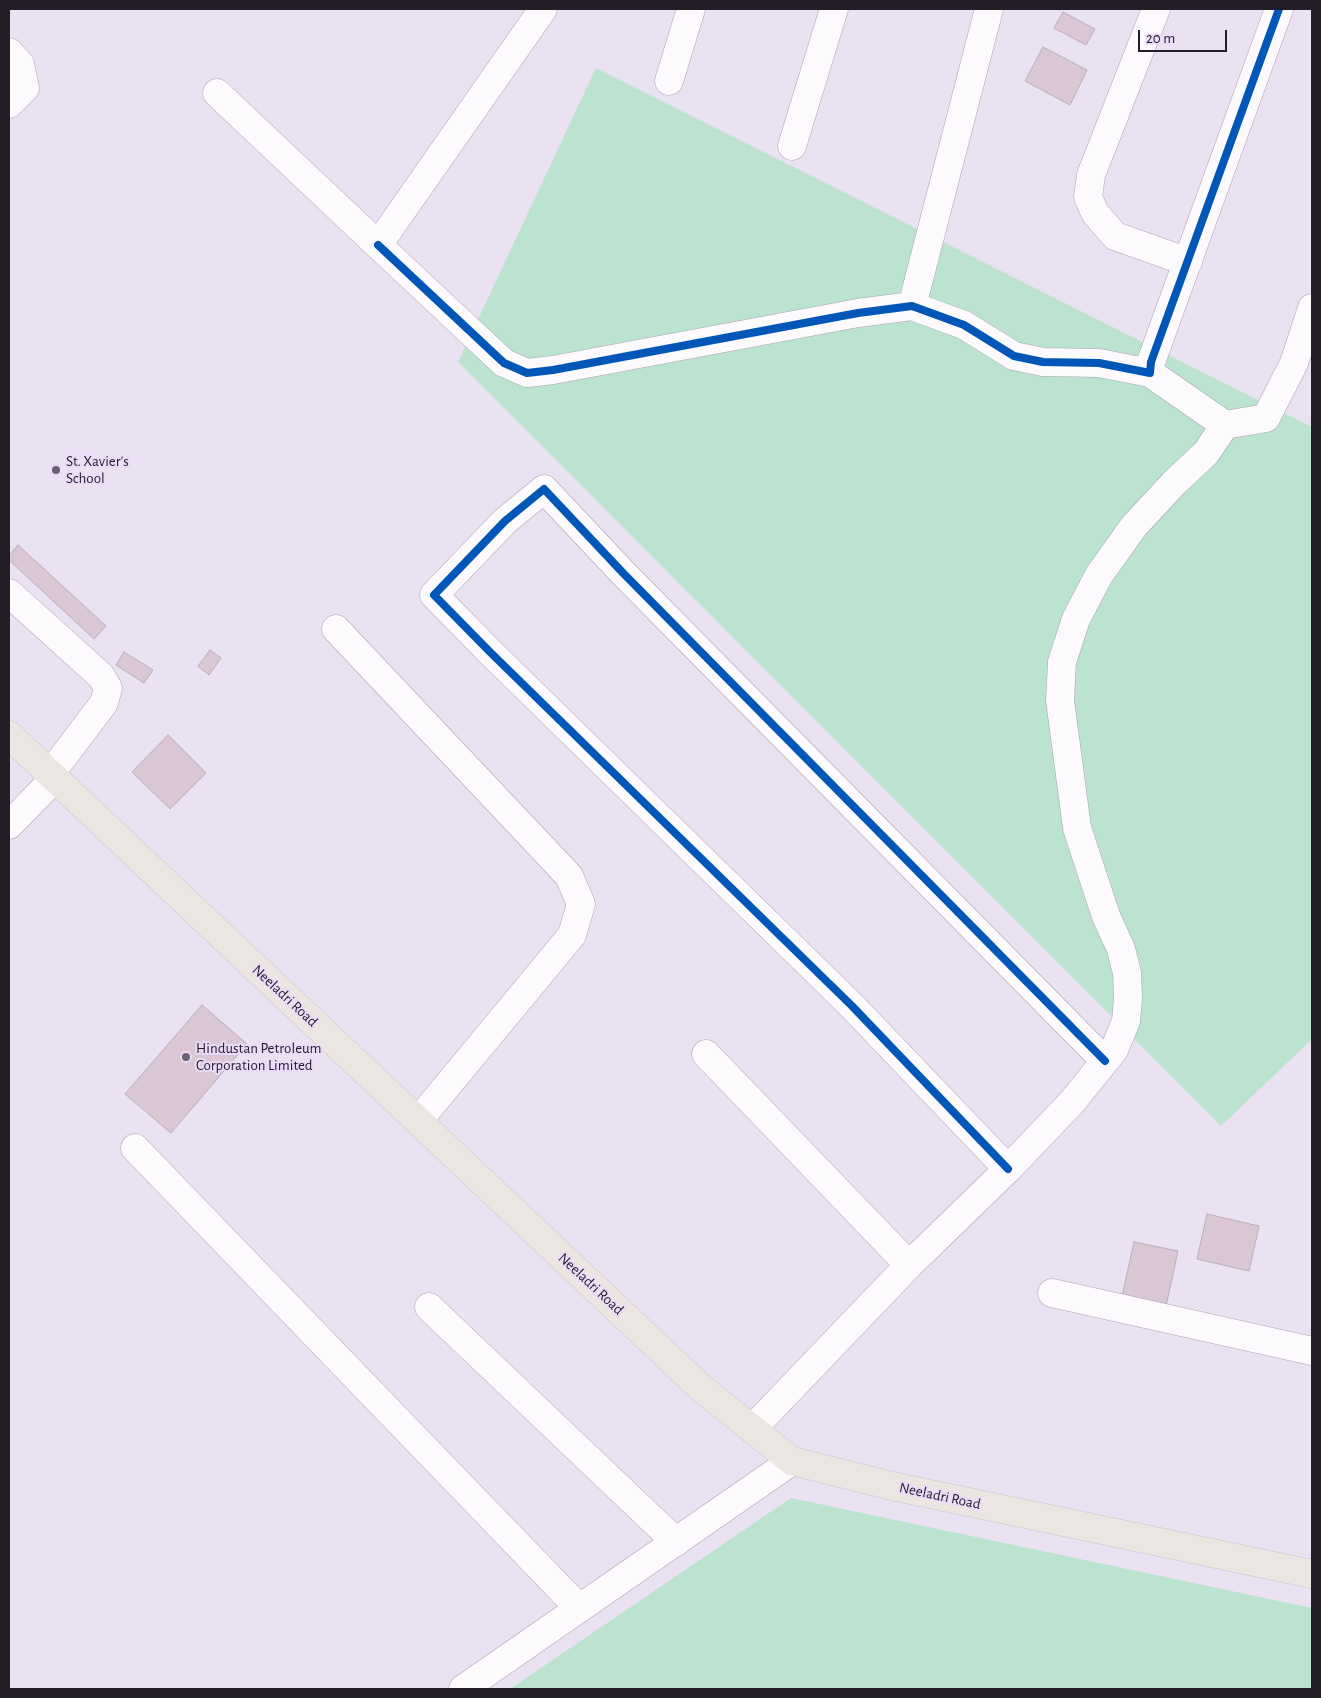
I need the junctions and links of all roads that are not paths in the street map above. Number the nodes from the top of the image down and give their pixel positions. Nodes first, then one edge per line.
1 (543, 9) edge
2 (691, 9) edge
3 (834, 9) edge
4 (989, 9) edge
5 (1156, 9) edge
6 (1279, 9) edge
7 (9, 52) edge
8 (669, 81) dead end
9 (217, 93) dead end
10 (9, 104) edge
11 (792, 146) dead end
12 (378, 245) junction
13 (1188, 262) junction
14 (912, 306) junction
15 (1312, 308) edge
16 (1303, 367) edge
17 (1150, 373) junction
18 (1224, 425) junction
19 (9, 593) edge
20 (336, 629) dead end
21 (9, 735) edge
22 (52, 776) junction
23 (9, 825) edge
24 (706, 1054) dead end
25 (1105, 1061) junction
26 (418, 1121) junction
27 (135, 1148) dead end
28 (1008, 1169) junction
29 (909, 1265) junction
30 (1052, 1293) dead end
31 (429, 1307) dead end
32 (1312, 1350) edge
33 (752, 1429) junction
34 (792, 1461) junction
35 (676, 1542) junction
36 (1312, 1574) edge
37 (578, 1608) junction
38 (463, 1689) edge

1 - 12 street
2 - 8 street
3 - 11 street
4 - 14 street
5 - 13 street
6 - 13 street
7 - 10 street
9 - 12 street
12 - 14 street
13 - 17 street
14 - 17 street
15 - 16 street
16 - 18 street
17 - 18 street
18 - 25 street
19 - 22 street
20 - 26 street
21 - 22 main road, Neeladri Road
22 - 23 street
22 - 26 main road, Neeladri Road
24 - 29 street
25 - 28 street
25 - 28 street
26 - 33 main road, Neeladri Road
27 - 37 street
28 - 29 street
29 - 33 street
30 - 32 street
31 - 35 street
33 - 34 main road, Neeladri Road
34 - 35 street
34 - 36 main road, Neeladri Road
35 - 37 street
37 - 38 street

